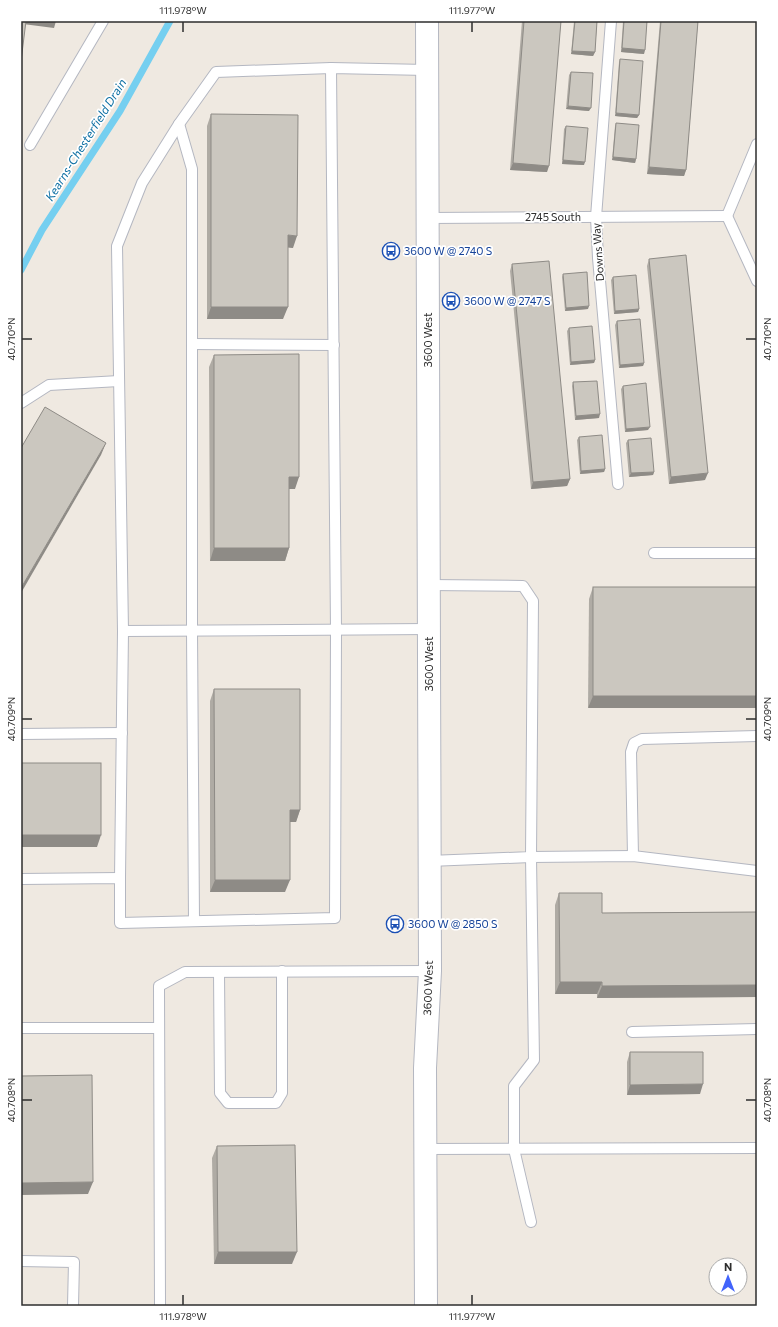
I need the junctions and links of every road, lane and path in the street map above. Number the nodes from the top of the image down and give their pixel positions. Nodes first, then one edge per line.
1 (103, 21) edge
2 (427, 21) edge
3 (611, 21) edge
4 (331, 68) junction
5 (427, 70) junction
6 (180, 124) junction
7 (757, 144) edge
8 (30, 145) dead end
9 (727, 216) junction
10 (596, 217) junction
11 (428, 218) junction
12 (757, 281) edge
13 (192, 344) junction
14 (334, 345) junction
15 (119, 381) junction
16 (21, 403) edge
17 (618, 484) dead end
18 (654, 553) dead end
19 (757, 553) edge
20 (429, 585) junction
21 (429, 629) junction
22 (336, 630) junction
23 (123, 631) junction
24 (192, 631) junction
25 (122, 733) junction
26 (21, 734) edge
27 (757, 736) edge
28 (633, 856) junction
29 (531, 857) junction
30 (429, 861) junction
31 (757, 871) edge
32 (120, 878) junction
33 (21, 879) edge
34 (194, 921) junction
35 (282, 971) junction
36 (430, 971) junction
37 (219, 972) junction
38 (21, 1028) edge
39 (159, 1028) junction
40 (757, 1029) edge
41 (632, 1032) dead end
42 (757, 1148) edge
43 (425, 1149) junction
44 (514, 1149) junction
45 (531, 1222) dead end
46 (21, 1261) edge
47 (73, 1306) edge
48 (160, 1306) edge
49 (426, 1306) edge

1 - 8 lane
2 - 5 street, 3600 West
3 - 10 lane, Downs Way
4 - 5 lane
4 - 6 lane
4 - 14 lane
5 - 11 street, 3600 West
6 - 13 lane
6 - 15 lane
7 - 9 lane
9 - 10 lane, 2745 South
9 - 12 lane
10 - 11 lane, 2745 South
10 - 17 lane, Downs Way
11 - 20 street, 3600 West
13 - 14 lane
13 - 24 lane
14 - 22 lane
15 - 16 lane
15 - 23 lane
18 - 19 lane
20 - 21 street, 3600 West
20 - 29 lane
21 - 22 lane
21 - 30 street, 3600 West
22 - 24 lane
22 - 34 lane
23 - 24 lane
23 - 25 lane
24 - 34 lane
25 - 26 lane
25 - 32 lane
27 - 28 lane
28 - 29 lane
28 - 31 lane
29 - 30 lane
29 - 44 lane
30 - 36 street, 3600 West
32 - 33 lane
32 - 34 lane
35 - 36 lane
35 - 37 lane
35 - 37 lane
36 - 43 street, 3600 West
37 - 39 lane
38 - 39 lane
39 - 48 lane
40 - 41 lane
42 - 44 lane
43 - 44 lane
43 - 49 street, 3600 West
44 - 45 lane
46 - 47 lane

